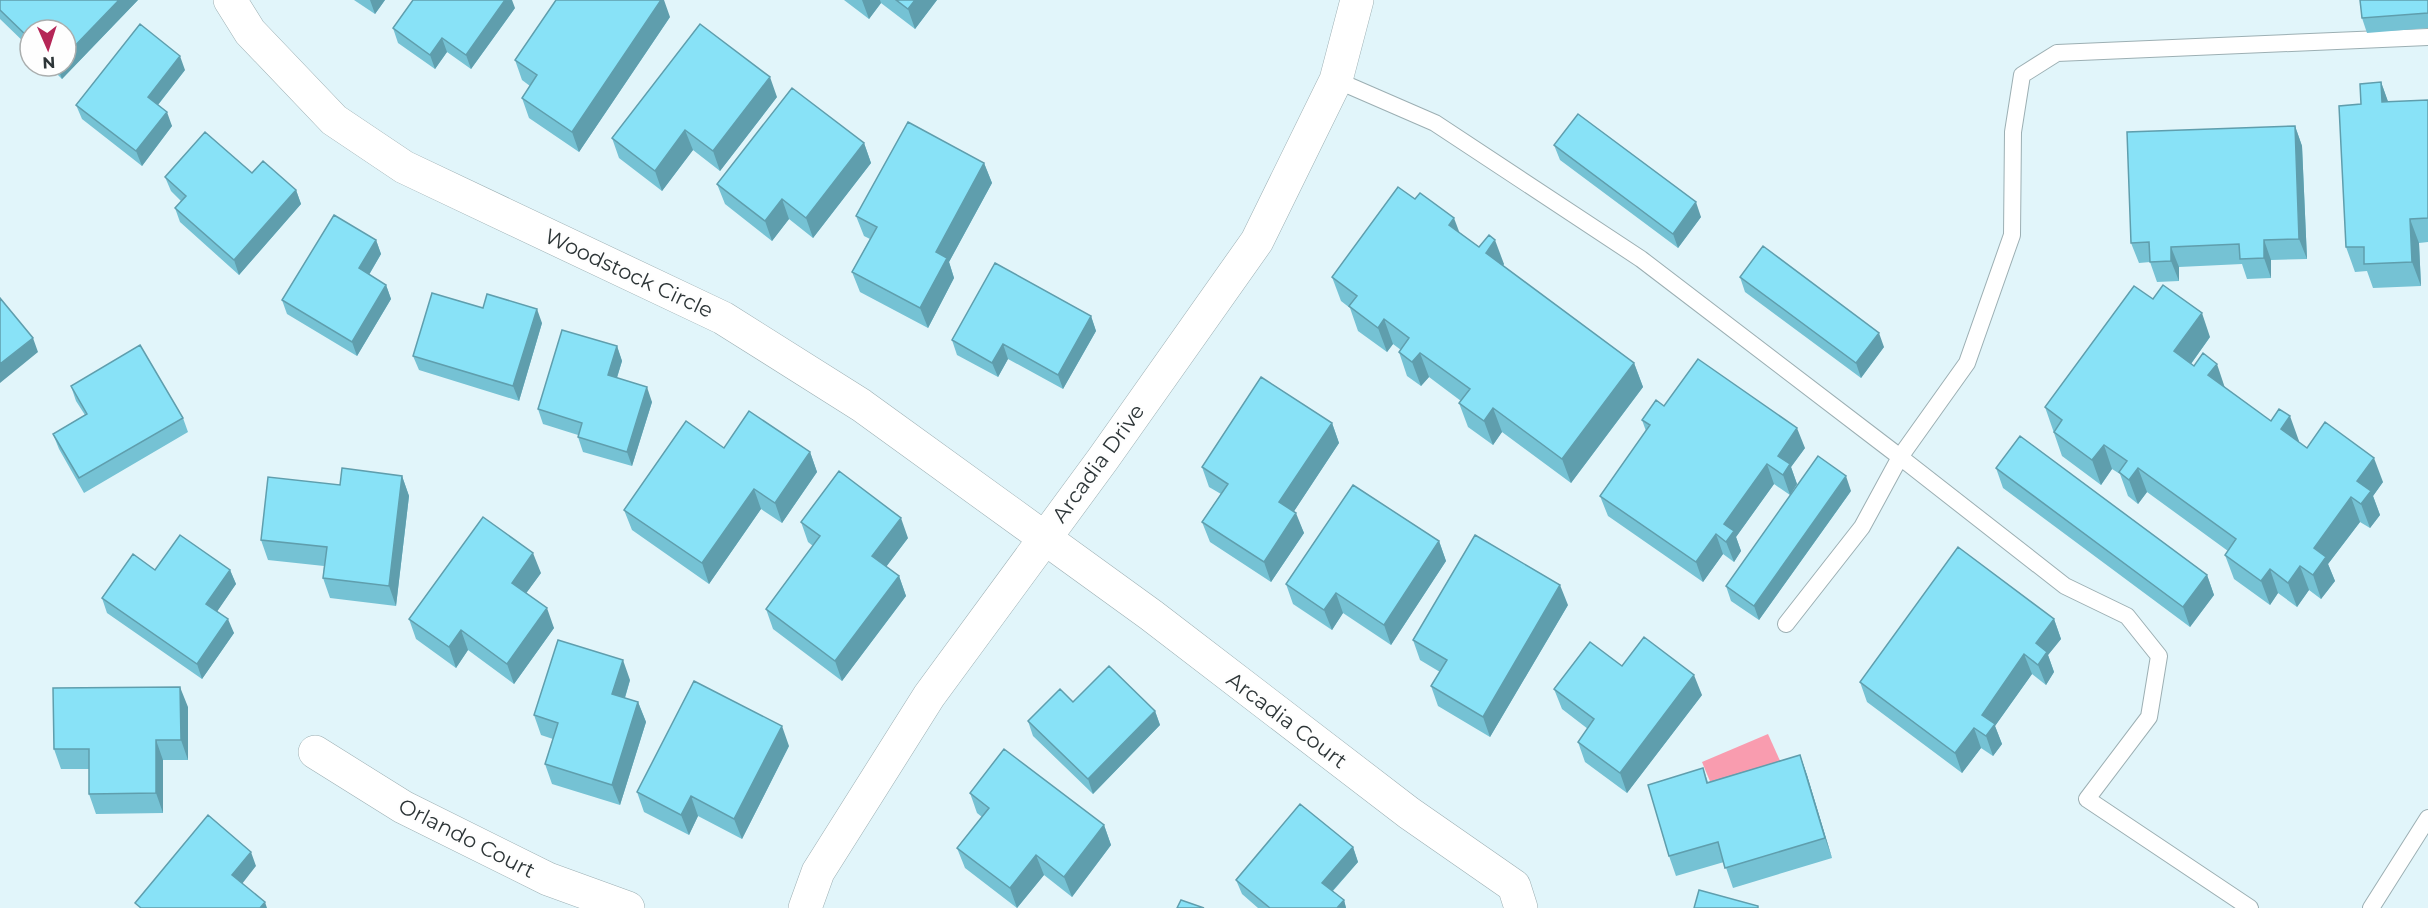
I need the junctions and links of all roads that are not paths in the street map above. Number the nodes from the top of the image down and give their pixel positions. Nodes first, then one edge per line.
1 (230, 0) edge
2 (1357, 0) edge
3 (2428, 37) edge
4 (1336, 80) junction
5 (1900, 457) junction
6 (1044, 537) junction
7 (1786, 624) dead end
8 (315, 752) dead end
9 (2428, 818) edge
10 (628, 908) edge
11 (805, 908) edge
12 (1521, 908) edge
13 (2250, 908) edge
14 (2371, 908) edge

1 - 6 street, Woodstock Circle
2 - 4 street, Arcadia Drive
3 - 5 lane
4 - 5 lane
4 - 6 street, Arcadia Drive
5 - 7 lane
5 - 13 lane
6 - 11 street, Arcadia Drive
6 - 12 street, Arcadia Court
8 - 10 street, Orlando Court
9 - 14 lane

